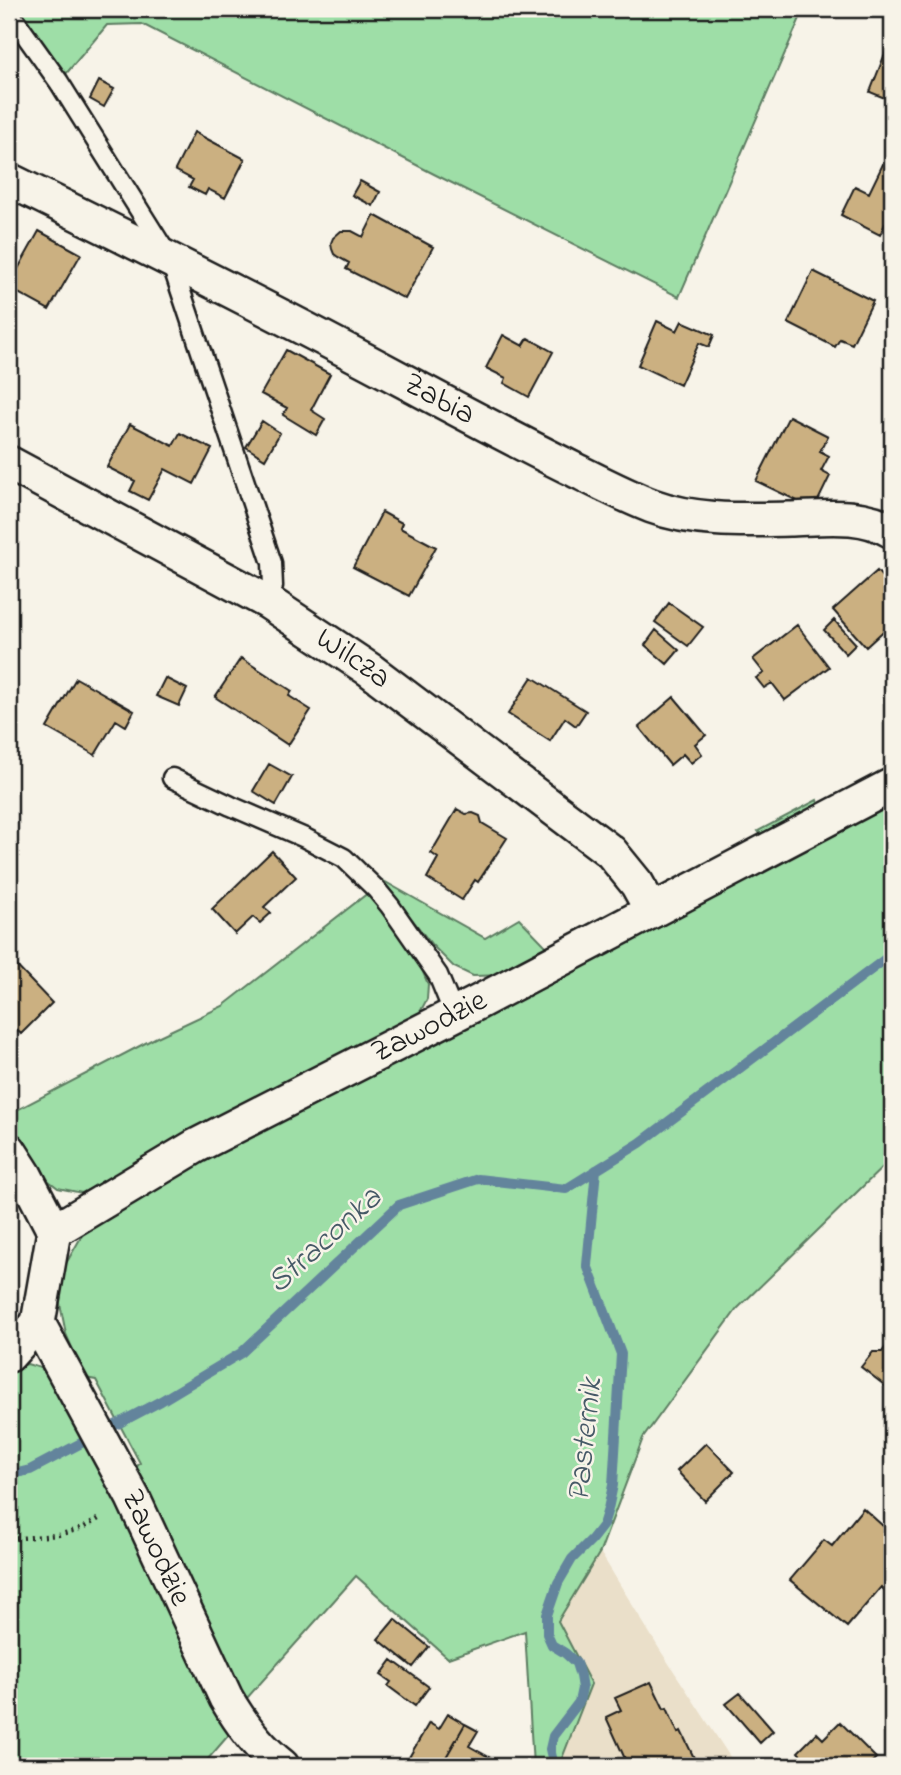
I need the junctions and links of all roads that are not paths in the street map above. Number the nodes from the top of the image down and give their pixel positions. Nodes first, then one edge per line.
1 (9, 12) edge
2 (9, 180) edge
3 (170, 259) junction
4 (9, 463) edge
5 (892, 531) edge
6 (268, 602) junction
7 (172, 778) dead end
8 (892, 785) edge
9 (652, 911) junction
10 (454, 1014) junction
11 (9, 1150) edge
12 (54, 1231) junction
13 (38, 1323) junction
14 (9, 1355) edge
15 (282, 1766) edge

1 - 3 lane
2 - 3 street, Żabia
3 - 5 street, Żabia
3 - 6 lane
4 - 6 street, Wilcza
6 - 9 street, Wilcza
7 - 10 lane
8 - 9 street, Zawodzie
9 - 10 street, Zawodzie
10 - 12 street, Zawodzie
11 - 12 street
12 - 13 street
13 - 14 street
13 - 15 street, Zawodzie

